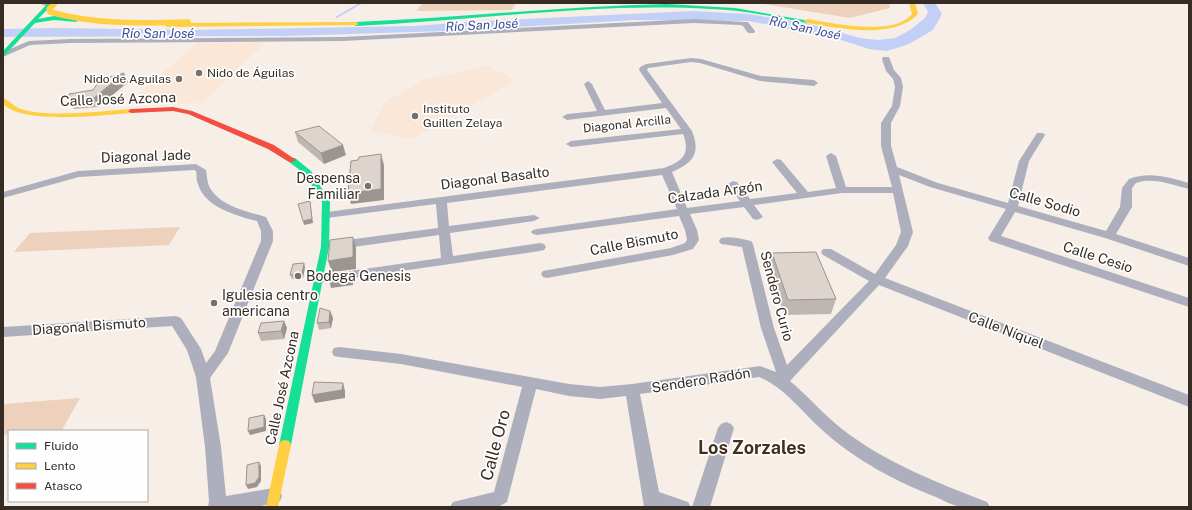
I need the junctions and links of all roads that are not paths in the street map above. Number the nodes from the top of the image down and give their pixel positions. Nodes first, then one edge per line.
1 (912, 3) edge
2 (50, 6) edge
3 (900, 16) dead end
4 (214, 22) junction
5 (33, 23) junction
6 (751, 31) dead end
7 (3, 53) edge
8 (886, 60) dead end
9 (814, 83) dead end
10 (588, 84) dead end
11 (3, 100) edge
12 (668, 105) junction
13 (602, 112) junction
14 (567, 117) dead end
15 (687, 131) junction
16 (1040, 135) dead end
17 (571, 144) dead end
18 (831, 156) dead end
19 (777, 162) dead end
20 (892, 169) junction
21 (666, 171) junction
22 (733, 184) dead end
23 (1189, 186) edge
24 (842, 190) junction
25 (898, 190) junction
26 (804, 194) junction
27 (3, 195) edge
28 (441, 200) junction
29 (747, 203) junction
30 (1012, 208) junction
31 (683, 211) junction
32 (327, 215) junction
33 (757, 217) dead end
34 (534, 218) dead end
35 (444, 230) junction
36 (537, 232) dead end
37 (1109, 236) junction
38 (725, 241) dead end
39 (325, 247) junction
40 (540, 247) dead end
41 (827, 252) dead end
42 (447, 260) junction
43 (1189, 262) edge
44 (547, 274) dead end
45 (319, 279) junction
46 (877, 280) junction
47 (1189, 303) edge
48 (3, 332) edge
49 (339, 352) dead end
50 (203, 377) junction
51 (783, 379) junction
52 (530, 383) junction
53 (632, 390) junction
54 (1189, 401) edge
55 (726, 428) dead end
56 (273, 501) edge
57 (652, 503) edge
58 (217, 506) edge
59 (459, 507) edge
60 (682, 507) edge
61 (701, 507) edge
62 (981, 507) edge

1 - 4 main road
2 - 4 main road
2 - 4 main road, bridge
2 - 5 main road
3 - 4 main road
4 - 5 main road
5 - 7 main road
6 - 7 street
8 - 20 street
9 - 12 street
10 - 13 street
11 - 32 main road, Calle José Azcona
12 - 13 street
12 - 15 street
13 - 14 street
15 - 17 street, Diagonal Arcilla
15 - 21 street, Diagonal Basalto
16 - 30 street
18 - 24 street
19 - 26 street
20 - 25 street
20 - 30 street, Calle Sodio
21 - 28 street, Diagonal Basalto
21 - 31 street
22 - 29 street
23 - 37 street
24 - 25 street, Calzada Argón
24 - 26 street, Calzada Argón
25 - 46 street
26 - 29 street, Calzada Argón
27 - 50 street, Diagonal Jade
28 - 32 street, Diagonal Basalto
28 - 35 street
29 - 31 street, Calzada Argón
29 - 33 street
30 - 37 street, Calle Sodio
30 - 47 street, Calle Cesio
31 - 36 street, Calzada Argón
31 - 44 street, Calle Bismuto
32 - 39 main road, Calle José Azcona
34 - 35 street
35 - 39 street
35 - 42 street
37 - 43 street, Calle Sodio
38 - 51 street, Sendero Curio
39 - 45 main road, Calle José Azcona
40 - 42 street
41 - 46 street, Calle Níquel
42 - 45 street
45 - 56 main road, Calle José Azcona
46 - 51 street
46 - 54 street, Calle Níquel
48 - 50 street, Diagonal Bismuto
49 - 52 street, Sendero Radón
50 - 58 street
51 - 53 street, Sendero Radón
51 - 62 street
52 - 53 street, Sendero Radón
52 - 59 street, Calle Oro
53 - 57 street
55 - 61 street
56 - 58 street
57 - 60 street

